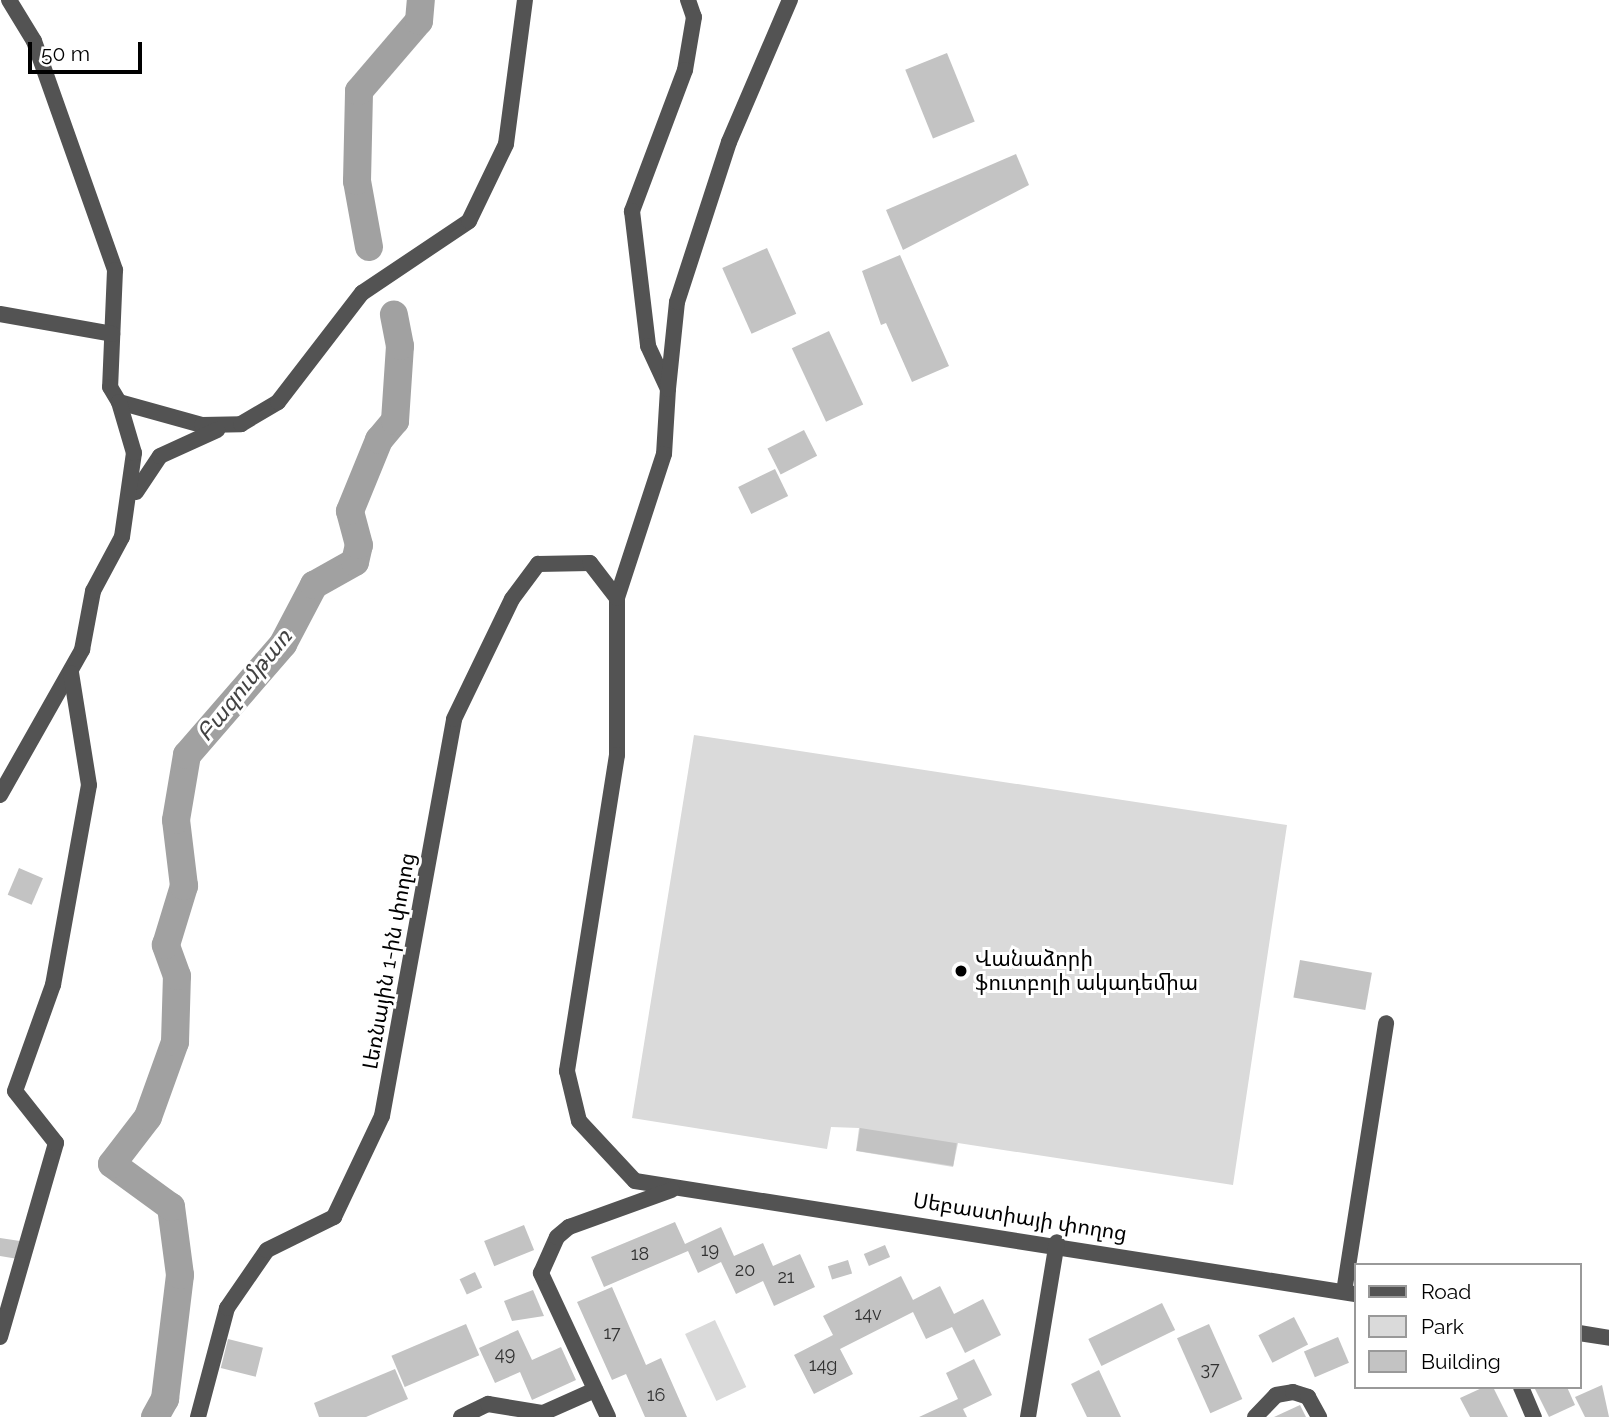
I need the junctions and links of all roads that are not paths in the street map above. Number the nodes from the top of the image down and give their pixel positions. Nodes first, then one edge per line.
1 (9, 0) edge
2 (525, 0) edge
3 (688, 0) edge
4 (790, 0) edge
5 (0, 314) edge
6 (112, 334) junction
7 (668, 389) junction
8 (119, 402) junction
9 (241, 424) junction
10 (132, 500) junction
11 (617, 598) junction
12 (71, 673) junction
13 (6, 767) edge
14 (0, 795) edge
15 (1386, 1023) dead end
16 (677, 1188) junction
17 (1057, 1242) junction
18 (1350, 1293) edge
19 (1581, 1333) edge
20 (0, 1337) edge
21 (1609, 1338) edge
22 (1522, 1389) edge
23 (596, 1390) junction
24 (198, 1417) edge
25 (461, 1417) edge
26 (608, 1417) edge
27 (1028, 1417) edge
28 (1255, 1417) edge
29 (1319, 1417) edge
30 (1534, 1417) edge

1 - 6 street
2 - 9 street
3 - 7 street
4 - 7 street, Սեբաստիայի փողոց
5 - 6 street
6 - 8 street
7 - 11 street, Սեբաստիայի փողոց
8 - 9 street
8 - 10 street
9 - 10 street
10 - 12 street
11 - 16 street, Սեբաստիայի փողոց
11 - 24 street, Լեռնային 1-ին փողոց
12 - 13 street
12 - 20 street
13 - 14 street
15 - 18 street
16 - 17 street, Սեբաստիայի փողոց
16 - 23 street
17 - 18 street, Սեբաստիայի փողոց
17 - 27 street
19 - 21 street
22 - 30 street
23 - 25 street
23 - 26 street
28 - 29 street

